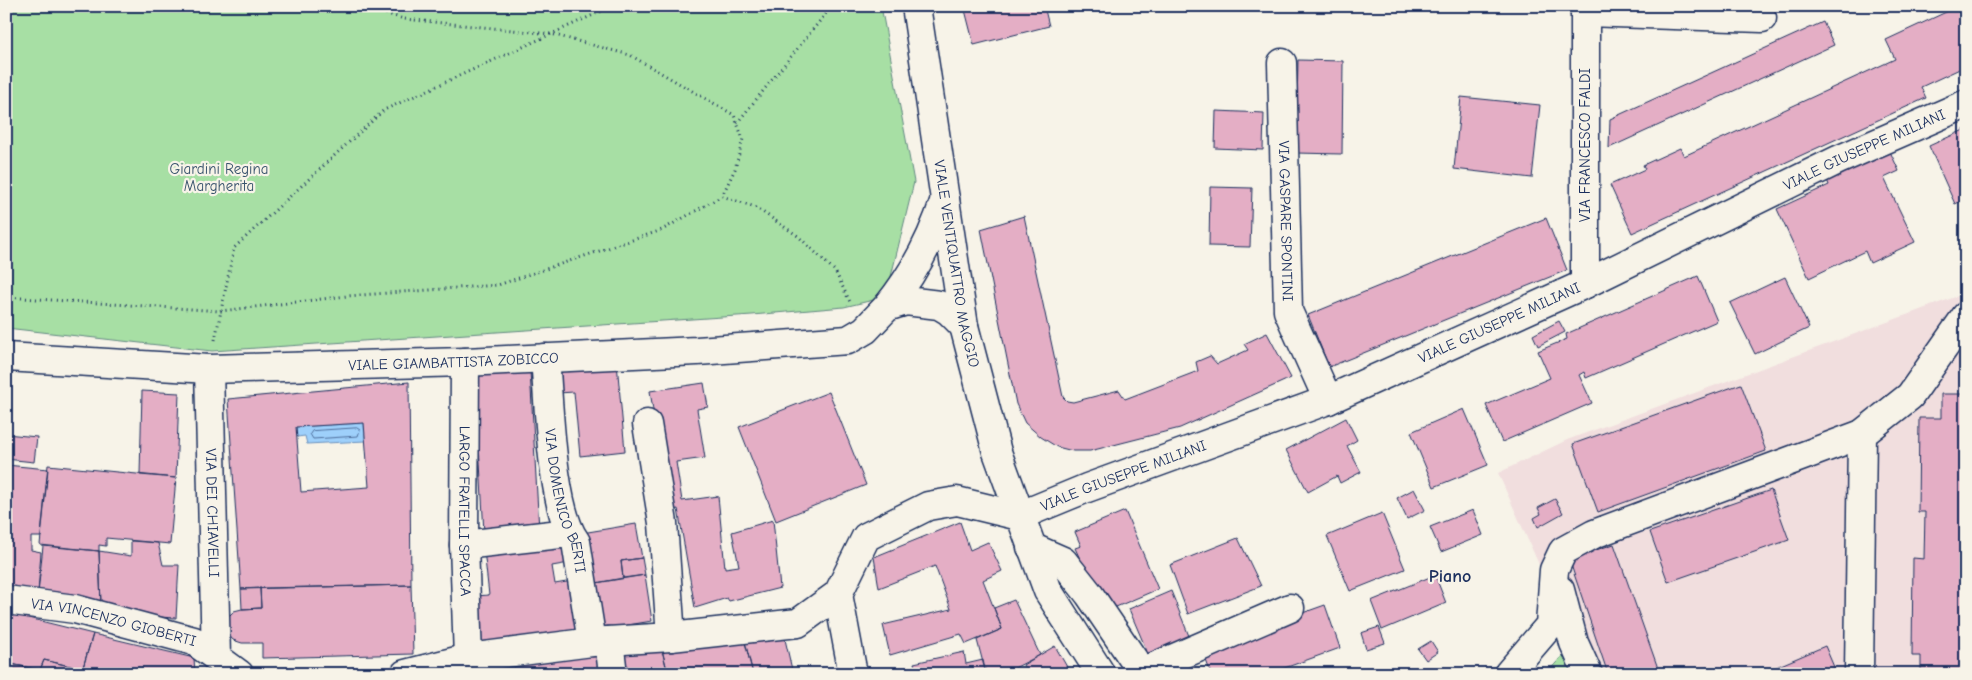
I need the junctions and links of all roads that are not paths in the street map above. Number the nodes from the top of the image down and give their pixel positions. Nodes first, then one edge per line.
1 (916, 6) edge
2 (1585, 9) edge
3 (1762, 18) dead end
4 (1282, 63) dead end
5 (1966, 104) edge
6 (945, 199) junction
7 (1585, 284) junction
8 (887, 307) junction
9 (1966, 316) edge
10 (964, 326) junction
11 (6, 357) edge
12 (545, 358) junction
13 (465, 362) junction
14 (208, 369) junction
15 (1328, 400) junction
16 (647, 424) dead end
17 (1862, 434) junction
18 (1019, 516) junction
19 (569, 533) junction
20 (464, 545) junction
21 (1031, 547) junction
22 (1554, 570) junction
23 (838, 594) junction
24 (6, 600) edge
25 (1290, 608) dead end
26 (671, 637) junction
27 (600, 642) junction
28 (216, 657) junction
29 (468, 658) junction
30 (238, 673) edge
31 (1142, 673) edge
32 (405, 674) edge
33 (613, 674) edge
34 (853, 674) edge
35 (1102, 674) edge
36 (1508, 674) edge
37 (1588, 674) edge
38 (1859, 674) edge

1 - 6 street, VIALE VENTIQUATTRO MAGGIO
2 - 3 street
2 - 7 street, VIA FRANCESCO FALDI
4 - 15 street, VIA GASPARE SPONTINI
5 - 7 street, VIALE GIUSEPPE MILIANI
6 - 8 street, VIALE GIAMBATTISTA ZOBICCO
6 - 10 street, VIALE VENTIQUATTRO MAGGIO
7 - 15 street, VIALE GIUSEPPE MILIANI
8 - 10 street
8 - 12 street, VIALE GIAMBATTISTA ZOBICCO
9 - 17 street
10 - 18 street, VIALE VENTIQUATTRO MAGGIO
11 - 14 street, VIALE GIAMBATTISTA ZOBICCO
12 - 13 street, VIALE GIAMBATTISTA ZOBICCO
12 - 19 street, VIA DOMENICO BERTI
13 - 14 street, VIALE GIAMBATTISTA ZOBICCO
13 - 20 street, LARGO FRATELLI SPACCA
14 - 28 street, VIA DEI CHIAVELLI
15 - 18 street, VIALE GIUSEPPE MILIANI
16 - 26 street
17 - 22 street
17 - 38 street
18 - 21 street, VIALE VENTIQUATTRO MAGGIO
18 - 23 street
19 - 20 street
19 - 27 street, VIA DOMENICO BERTI
20 - 29 street, LARGO FRATELLI SPACCA
21 - 31 street
21 - 35 street, VIALE VENTIQUATTRO MAGGIO
22 - 36 street
22 - 37 street
23 - 26 street
23 - 34 street
24 - 28 street, VIA VINCENZO GIOBERTI
25 - 31 street
26 - 27 street
27 - 29 street
27 - 33 street, VIA DOMENICO BERTI
28 - 30 street, VIA VINCENZO GIOBERTI
29 - 32 street

